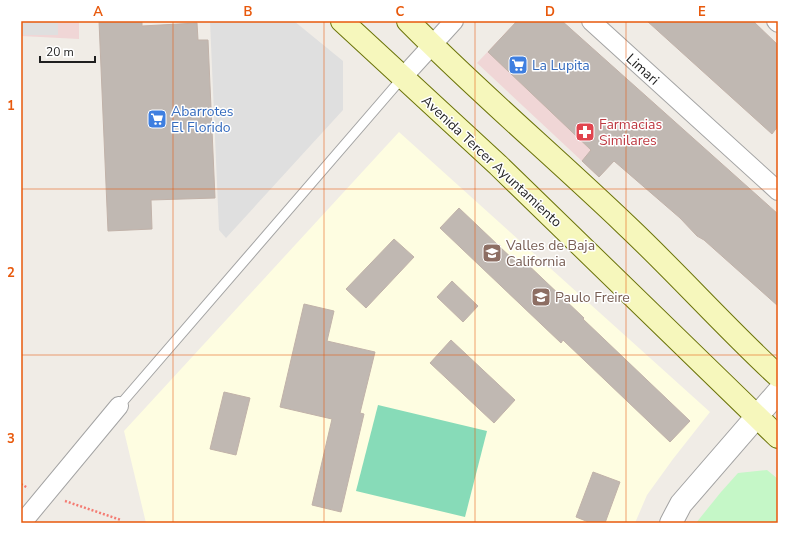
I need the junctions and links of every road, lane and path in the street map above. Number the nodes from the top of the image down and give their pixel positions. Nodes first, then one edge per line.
1 (342, 21) edge
2 (408, 21) edge
3 (454, 21) edge
4 (591, 21) edge
5 (776, 21) edge
6 (778, 23) edge
7 (432, 45) junction
8 (403, 77) junction
9 (778, 191) edge
10 (778, 376) edge
11 (778, 392) edge
12 (119, 406) joint
13 (756, 417) junction
14 (778, 437) edge
15 (21, 484) edge
16 (46, 494) junction
17 (122, 520) dead end
18 (22, 523) edge
19 (671, 523) edge

1 - 8 main road, Avenida Tercer Ayuntamiento
2 - 7 main road
3 - 7 street
4 - 9 street, Limari
5 - 6 street
7 - 8 street
7 - 10 main road
8 - 12 lane
8 - 13 main road, Avenida Tercer Ayuntamiento
11 - 13 street
12 - 16 street
13 - 14 main road, Avenida Tercer Ayuntamiento
13 - 19 street
15 - 16 path
16 - 17 path
16 - 18 street

